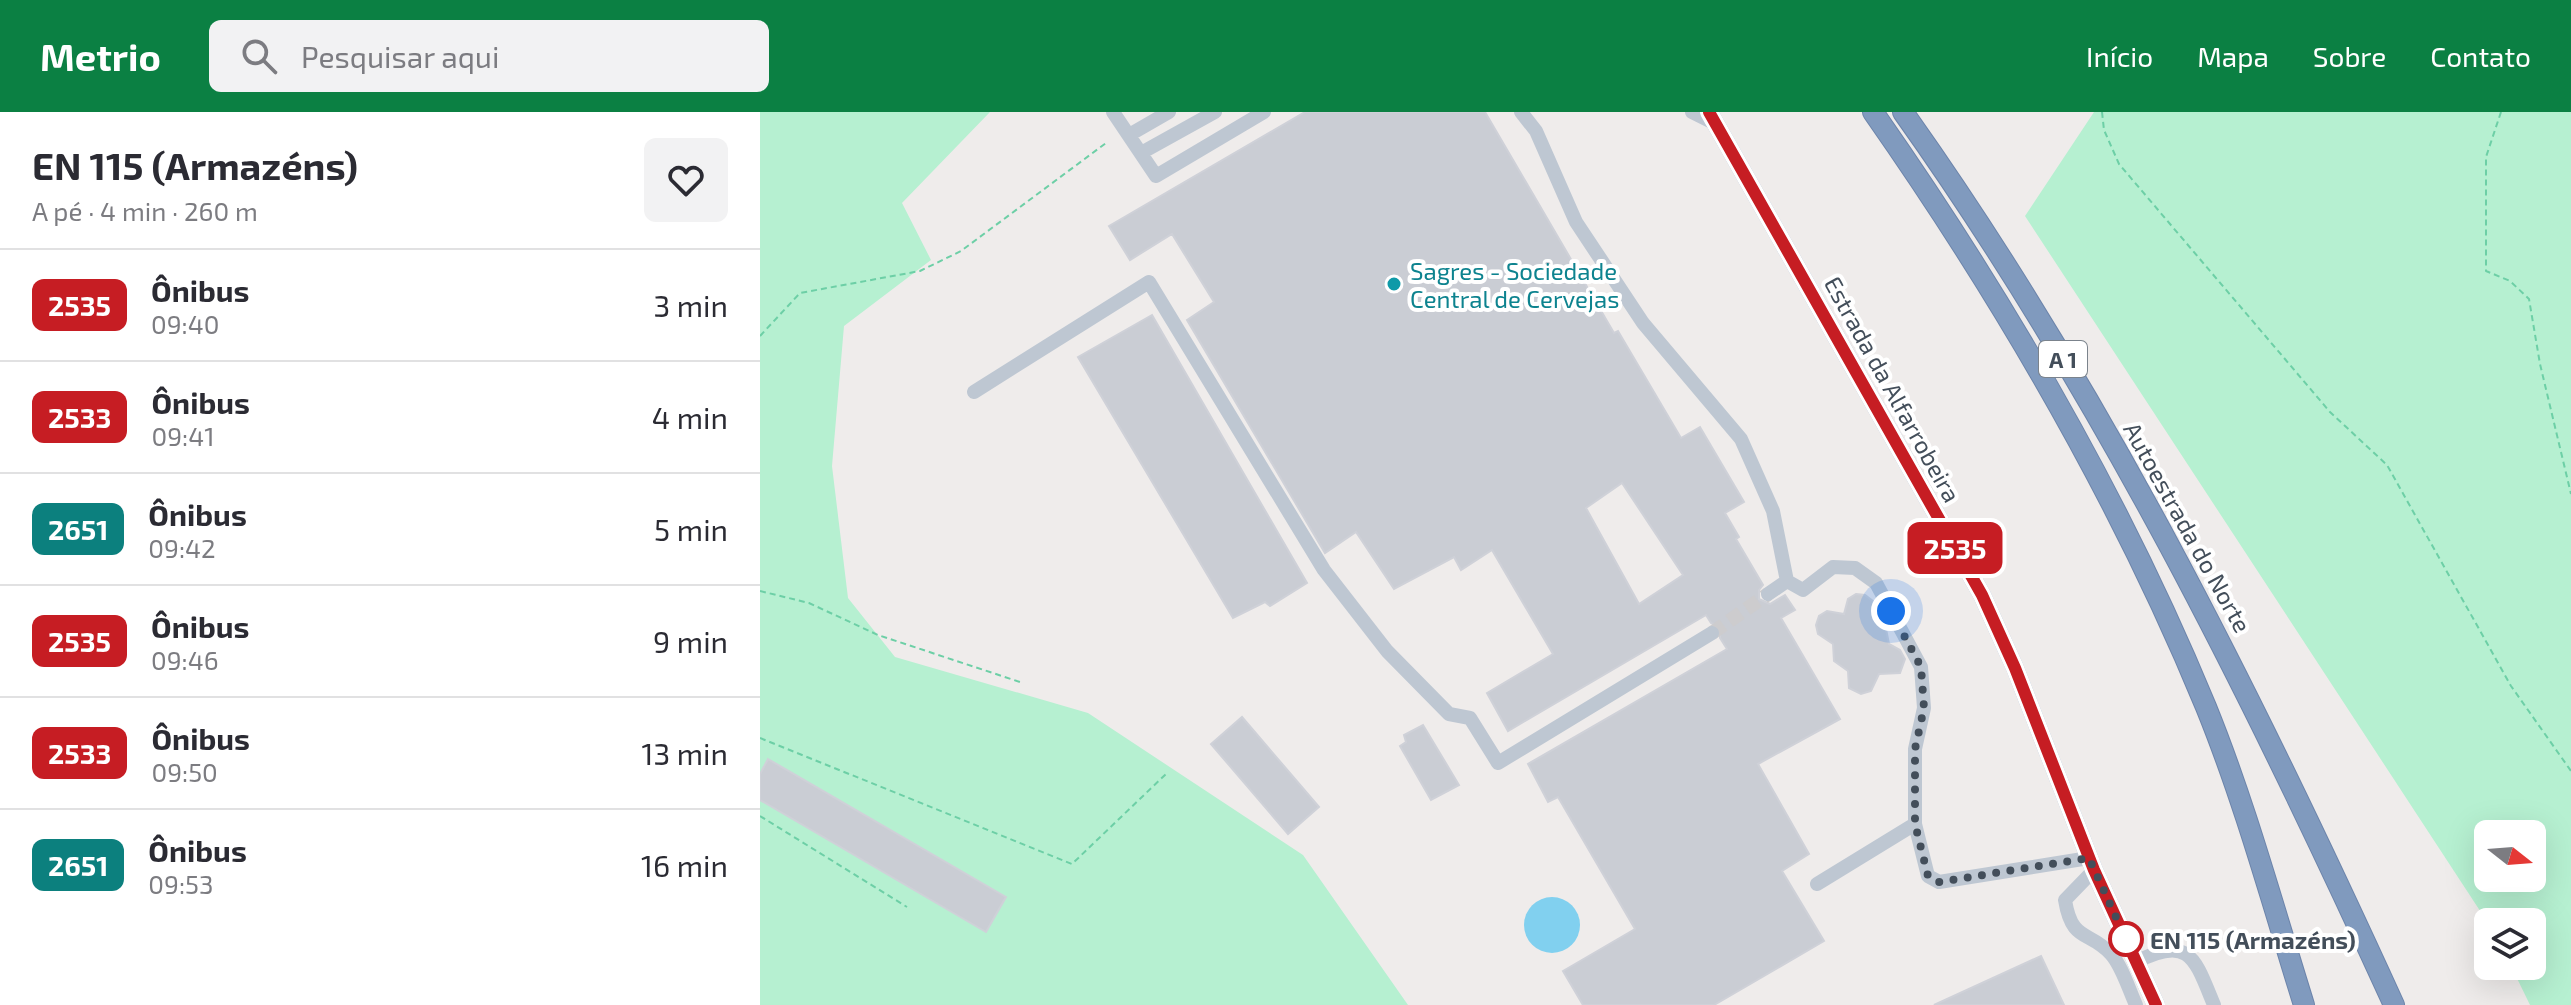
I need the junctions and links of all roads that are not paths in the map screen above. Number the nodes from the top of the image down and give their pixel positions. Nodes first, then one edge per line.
1 (1169, 112) edge
2 (1215, 112) edge
3 (1264, 112) edge
4 (1521, 112) edge
5 (1692, 112) edge
6 (1873, 112) edge
7 (1903, 112) edge
8 (1115, 113) edge
9 (1712, 118) edge
10 (1129, 135) junction
11 (1141, 153) junction
12 (974, 392) dead end
13 (1787, 581) junction
14 (1768, 594) tunnel mouth
15 (1712, 633) tunnel mouth
16 (1915, 824) junction
17 (2092, 864) junction
18 (1817, 884) dead end
19 (2136, 962) junction
20 (2390, 1000) edge
21 (2136, 1005) edge
22 (2156, 1005) edge
23 (2214, 1005) edge
24 (2304, 1005) edge
25 (2401, 1005) edge
26 (2408, 1005) edge

1 - 10 lane
2 - 11 lane
3 - 11 lane
4 - 13 lane
5 - 9 lane
6 - 24 highway, A 1
7 - 20 highway, Autoestrada do Norte / A 1
8 - 10 lane
9 - 17 main road, Estrada da Alfarrobeira
10 - 11 lane
12 - 15 lane
13 - 14 lane
13 - 16 lane
16 - 17 lane
16 - 18 lane
17 - 19 main road, Estrada da Alfarrobeira
17 - 21 lane
19 - 22 main road, Estrada da Alfarrobeira
19 - 23 lane
20 - 25 highway, Autoestrada do Norte / A 1
20 - 26 highway

